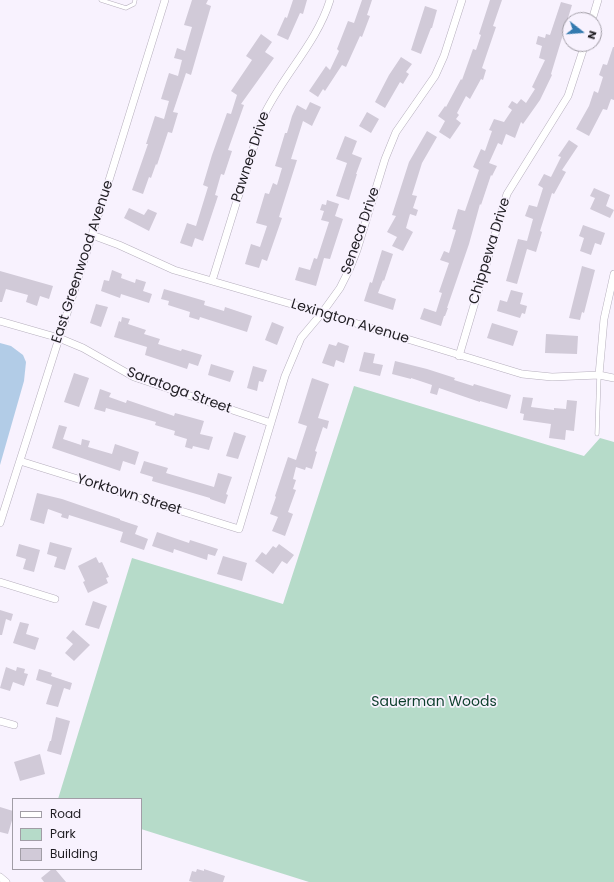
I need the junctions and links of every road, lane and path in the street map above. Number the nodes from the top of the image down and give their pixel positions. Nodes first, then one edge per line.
1 (101, 0) edge
2 (135, 0) edge
3 (165, 0) edge
4 (330, 0) edge
5 (462, 0) edge
6 (598, 0) edge
7 (594, 12) edge
8 (582, 52) edge
9 (92, 235) junction
10 (614, 274) edge
11 (212, 281) junction
12 (322, 313) junction
13 (0, 321) edge
14 (59, 338) junction
15 (459, 356) junction
16 (599, 375) junction
17 (614, 378) edge
18 (271, 423) junction
19 (597, 434) dead end
20 (20, 461) junction
21 (0, 523) edge
22 (239, 529) joint
23 (0, 582) edge
24 (55, 599) dead end
25 (0, 721) edge
26 (14, 725) dead end
27 (0, 877) edge
28 (6, 882) edge

1 - 2 lane
3 - 9 street, East Greenwood Avenue
4 - 11 street, Pawnee Drive
5 - 12 street, Seneca Drive
6 - 7 street
8 - 15 street, Chippewa Drive
9 - 11 street, Lexington Avenue
9 - 14 street, East Greenwood Avenue
10 - 16 street
11 - 12 street, Lexington Avenue
12 - 15 street, Lexington Avenue
12 - 18 street, Seneca Drive
13 - 14 street, Saratoga Street
14 - 18 street, Saratoga Street
14 - 20 street, East Greenwood Avenue
15 - 16 street, Lexington Avenue
16 - 17 street, Lexington Avenue
16 - 19 lane
18 - 22 street, Seneca Drive
20 - 21 street, East Greenwood Avenue
20 - 22 street, Yorktown Street
23 - 24 street
25 - 26 street
27 - 28 street

